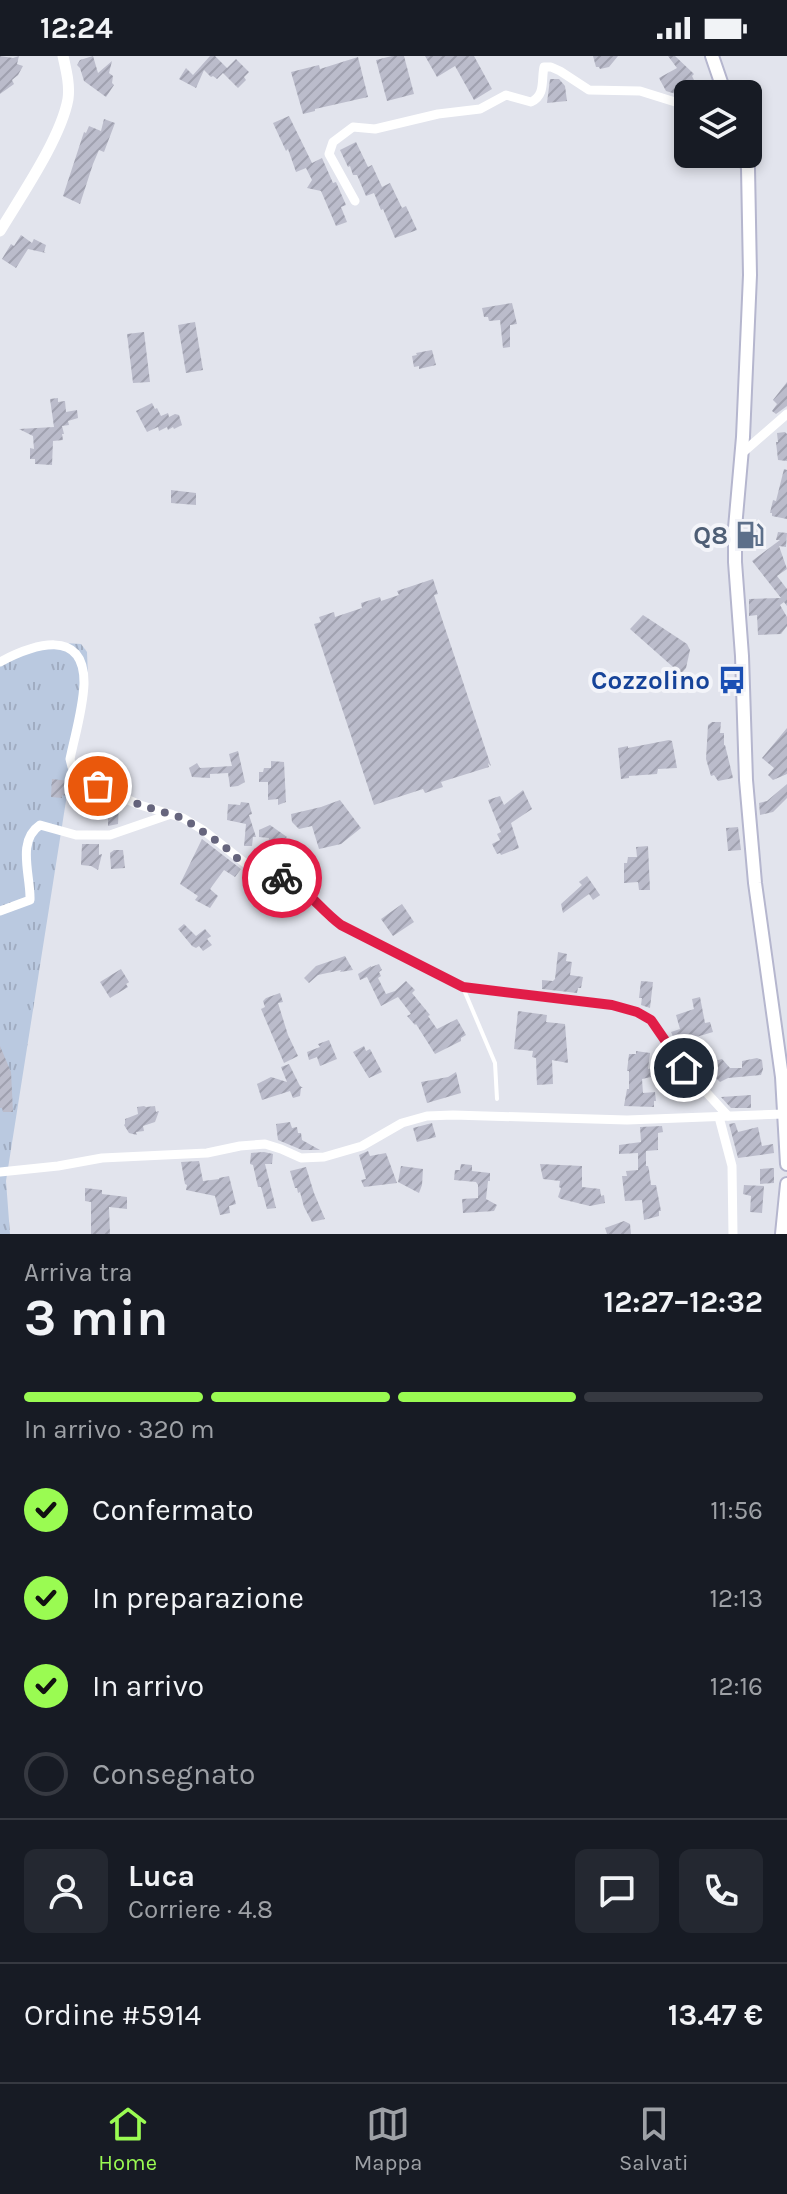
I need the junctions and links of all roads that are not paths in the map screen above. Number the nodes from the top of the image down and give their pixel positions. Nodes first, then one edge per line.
1 (63, 56) edge
2 (545, 56) edge
3 (712, 56) edge
4 (547, 67) junction
5 (720, 80) edge
6 (674, 102) edge
7 (748, 168) edge
8 (355, 201) dead end
9 (0, 231) edge
10 (787, 414) edge
11 (741, 454) junction
12 (0, 662) edge
13 (171, 814) junction
14 (0, 911) edge
15 (463, 987) junction
16 (497, 1099) dead end
17 (785, 1114) edge
18 (724, 1116) junction
19 (787, 1164) edge
20 (0, 1172) edge
21 (787, 1184) edge
22 (733, 1234) edge
23 (782, 1234) edge

1 - 9 street
2 - 4 street
3 - 5 main road
4 - 6 street
4 - 8 street
7 - 11 main road
10 - 11 street
11 - 17 main road
12 - 13 street
13 - 14 street
13 - 15 street
15 - 16 lane
15 - 18 street
17 - 18 street
17 - 19 main road
18 - 20 street
18 - 22 street
21 - 23 main road

